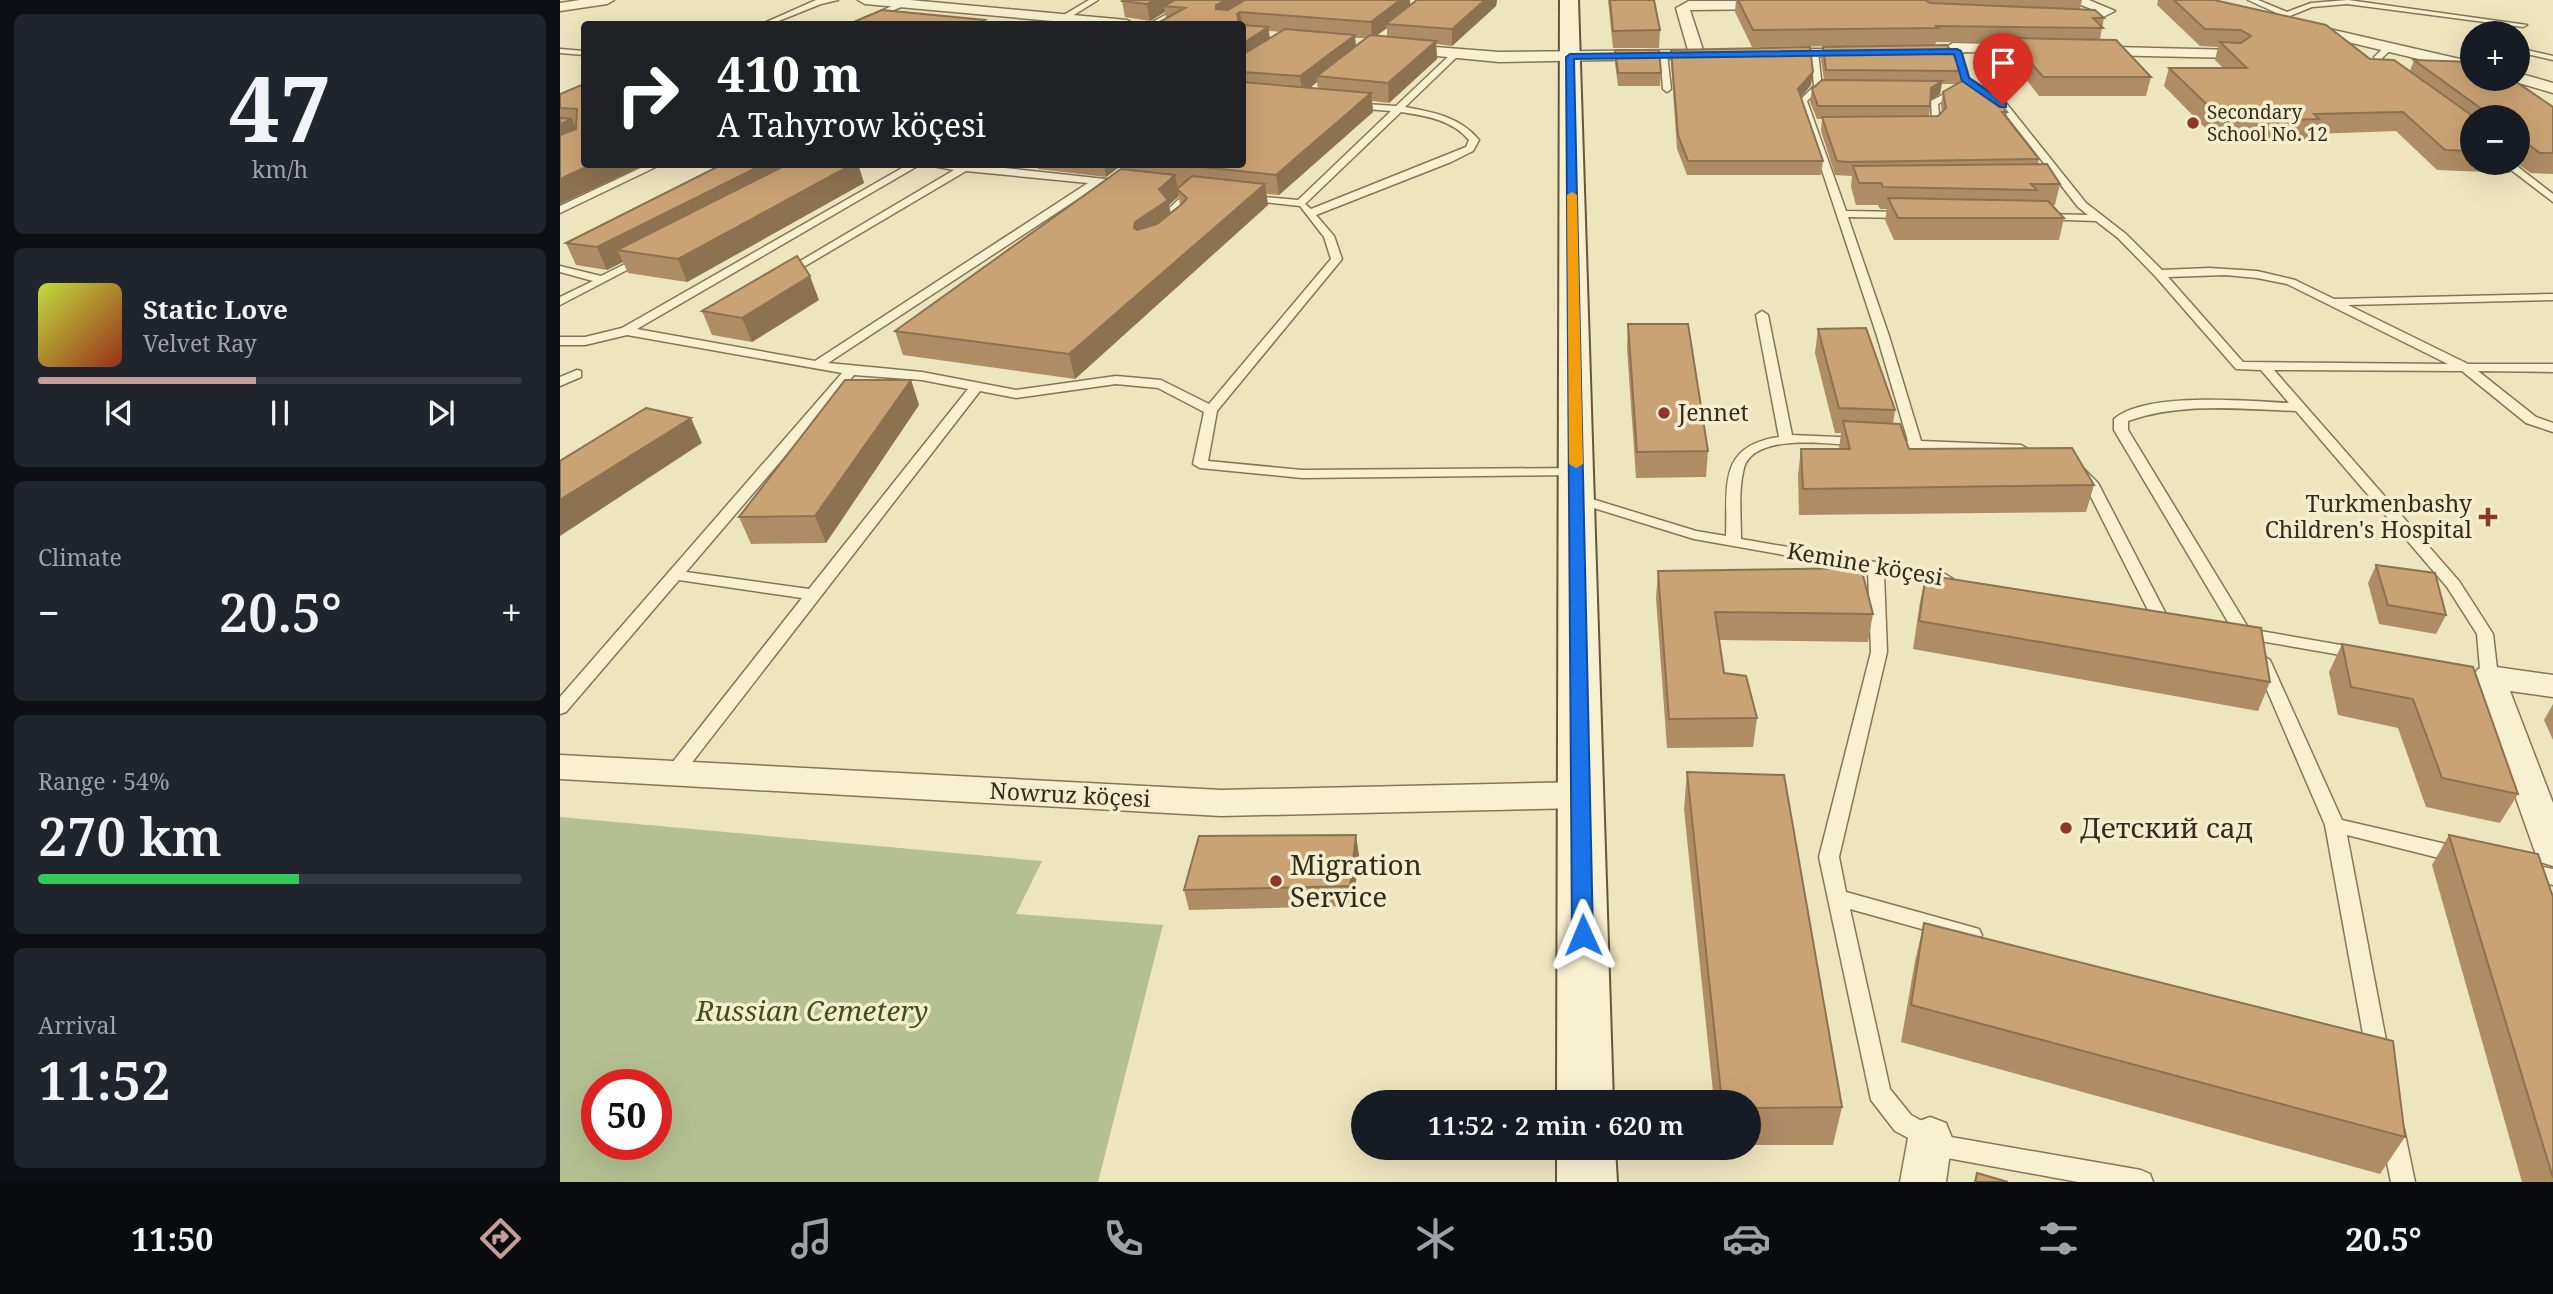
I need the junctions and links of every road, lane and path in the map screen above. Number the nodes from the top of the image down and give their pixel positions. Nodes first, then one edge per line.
1 (607, 0) edge
2 (834, 0) edge
3 (865, 0) edge
4 (964, 0) edge
5 (1094, 0) edge
6 (1197, 0) edge
7 (1569, 0) edge
8 (2076, 0) edge
9 (2252, 0) edge
10 (902, 5) junction
11 (1786, 5) edge
12 (563, 8) edge
13 (944, 9) junction
14 (2239, 12) edge
15 (2047, 18) edge
16 (2281, 18) junction
17 (1061, 19) junction
18 (773, 21) edge
19 (862, 21) edge
20 (1087, 21) edge
21 (1158, 21) edge
22 (2492, 21) edge
23 (1952, 45) junction
24 (1374, 46) edge
25 (2389, 48) junction
26 (560, 51) edge
27 (581, 53) edge
28 (1749, 53) edge
29 (1814, 53) junction
30 (2530, 53) edge
31 (1456, 54) junction
32 (1663, 54) junction
33 (1697, 54) junction
34 (1723, 54) edge
35 (2236, 54) edge
36 (1570, 57) junction
37 (2553, 58) edge
38 (2460, 64) edge
39 (2530, 81) edge
40 (2403, 83) edge
41 (1818, 87) junction
42 (1831, 87) edge
43 (2553, 88) edge
44 (1667, 89) dead end
45 (1934, 89) edge
46 (1960, 89) junction
47 (1978, 89) junction
48 (1344, 104) edge
49 (1398, 109) junction
50 (1811, 125) junction
51 (1824, 125) edge
52 (1914, 125) edge
53 (649, 168) edge
54 (910, 168) edge
55 (964, 168) edge
56 (984, 168) edge
57 (1127, 170) edge
58 (2522, 175) edge
59 (2062, 179) junction
60 (2049, 180) edge
61 (1104, 182) junction
62 (1830, 182) junction
63 (1844, 182) dead end
64 (1138, 185) edge
65 (1180, 190) edge
66 (1194, 191) junction
67 (1207, 193) edge
68 (1233, 196) edge
69 (2553, 199) edge
70 (1300, 203) junction
71 (560, 210) edge
72 (1311, 213) junction
73 (1841, 214) junction
74 (1923, 215) edge
75 (2031, 217) edge
76 (2099, 218) junction
77 (1171, 230) edge
78 (653, 254) edge
79 (560, 269) edge
80 (2159, 274) junction
81 (778, 278) edge
82 (603, 280) junction
83 (2553, 297) edge
84 (560, 302) edge
85 (2333, 302) junction
86 (1762, 315) dead end
87 (626, 331) junction
88 (560, 341) edge
89 (817, 365) junction
90 (2264, 366) junction
91 (2465, 367) junction
92 (2553, 368) edge
93 (851, 371) junction
94 (577, 374) dead end
95 (560, 382) edge
96 (976, 387) junction
97 (2300, 407) junction
98 (1211, 410) junction
99 (2553, 428) edge
100 (1786, 438) junction
101 (1916, 446) junction
102 (2032, 449) edge
103 (2071, 465) edge
104 (1576, 485) junction
105 (1733, 541) junction
106 (1876, 566) junction
107 (677, 575) junction
108 (1957, 581) edge
109 (814, 595) junction
110 (2133, 613) edge
111 (2219, 628) edge
112 (2246, 633) junction
113 (2369, 655) edge
114 (2476, 675) junction
115 (2553, 686) edge
116 (560, 708) edge
117 (560, 767) edge
118 (673, 773) junction
119 (1581, 795) junction
120 (2335, 825) junction
121 (2553, 852) edge
122 (2471, 858) edge
123 (2512, 867) edge
124 (2553, 877) edge
125 (1836, 897) junction
126 (1994, 942) edge
127 (2350, 1041) edge
128 (2377, 1049) junction
129 (2382, 1075) edge
130 (1586, 1090) edge
131 (2390, 1115) edge
132 (1930, 1138) junction
133 (1586, 1160) edge
134 (1587, 1182) edge
135 (1923, 1182) edge
136 (2141, 1182) edge
137 (2403, 1182) edge

1 - 12 street
2 - 18 lane
3 - 10 street
4 - 13 street
5 - 17 lane
6 - 21 lane
7 - 36 main road
8 - 15 street
9 - 16 lane
10 - 13 street
10 - 19 lane
11 - 33 street
13 - 17 street
14 - 16 street
16 - 22 lane
16 - 25 street
17 - 20 street
23 - 29 street
23 - 35 street
23 - 47 lane
24 - 31 street
25 - 38 street
25 - 40 lane
26 - 27 lane
28 - 29 street
29 - 41 lane
30 - 37 lane
31 - 36 street
31 - 49 lane
32 - 33 street
32 - 36 street
32 - 44 lane
33 - 34 street
36 - 104 main road
39 - 43 street
41 - 42 lane
41 - 50 lane
45 - 46 lane
46 - 47 lane
46 - 52 lane
47 - 59 lane
48 - 49 lane
49 - 70 lane
49 - 72 lane
50 - 51 lane
50 - 62 lane
53 - 71 lane
54 - 87 lane
55 - 81 lane
56 - 61 lane
57 - 61 lane
58 - 69 lane
59 - 60 lane
59 - 76 lane
61 - 64 lane
61 - 89 lane
62 - 63 lane
62 - 73 lane
65 - 66 lane
66 - 67 lane
66 - 77 lane
68 - 70 lane
70 - 72 lane
72 - 98 lane
73 - 74 lane
73 - 101 lane
75 - 76 lane
76 - 80 lane
78 - 82 lane
79 - 82 lane
80 - 85 lane
80 - 90 lane
82 - 84 lane
83 - 85 lane
85 - 91 lane
86 - 100 lane
87 - 88 lane
87 - 89 lane
89 - 93 lane
90 - 91 lane
90 - 97 lane
91 - 92 lane
91 - 99 lane
93 - 96 lane
93 - 107 lane
94 - 95 lane
96 - 98 lane
96 - 109 lane
97 - 112 lane
97 - 114 lane
98 - 104 lane, Kemine köçesi
100 - 101 lane
100 - 105 lane
101 - 102 lane
103 - 110 lane
104 - 105 lane, Kemine köçesi
104 - 119 main road
105 - 106 lane, Kemine köçesi
106 - 108 lane, Kemine köçesi
106 - 125 lane
107 - 109 lane
107 - 116 lane
109 - 118 lane
111 - 112 lane
112 - 113 lane
112 - 120 lane
114 - 115 street
114 - 121 street
117 - 118 street, Nowruz köçesi
118 - 119 street, Nowruz köçesi
119 - 130 main road
120 - 122 lane
120 - 128 lane
123 - 124 lane
125 - 126 lane
125 - 132 lane
127 - 128 lane
128 - 129 lane
131 - 137 lane
132 - 135 street
132 - 136 lane
133 - 134 main road

